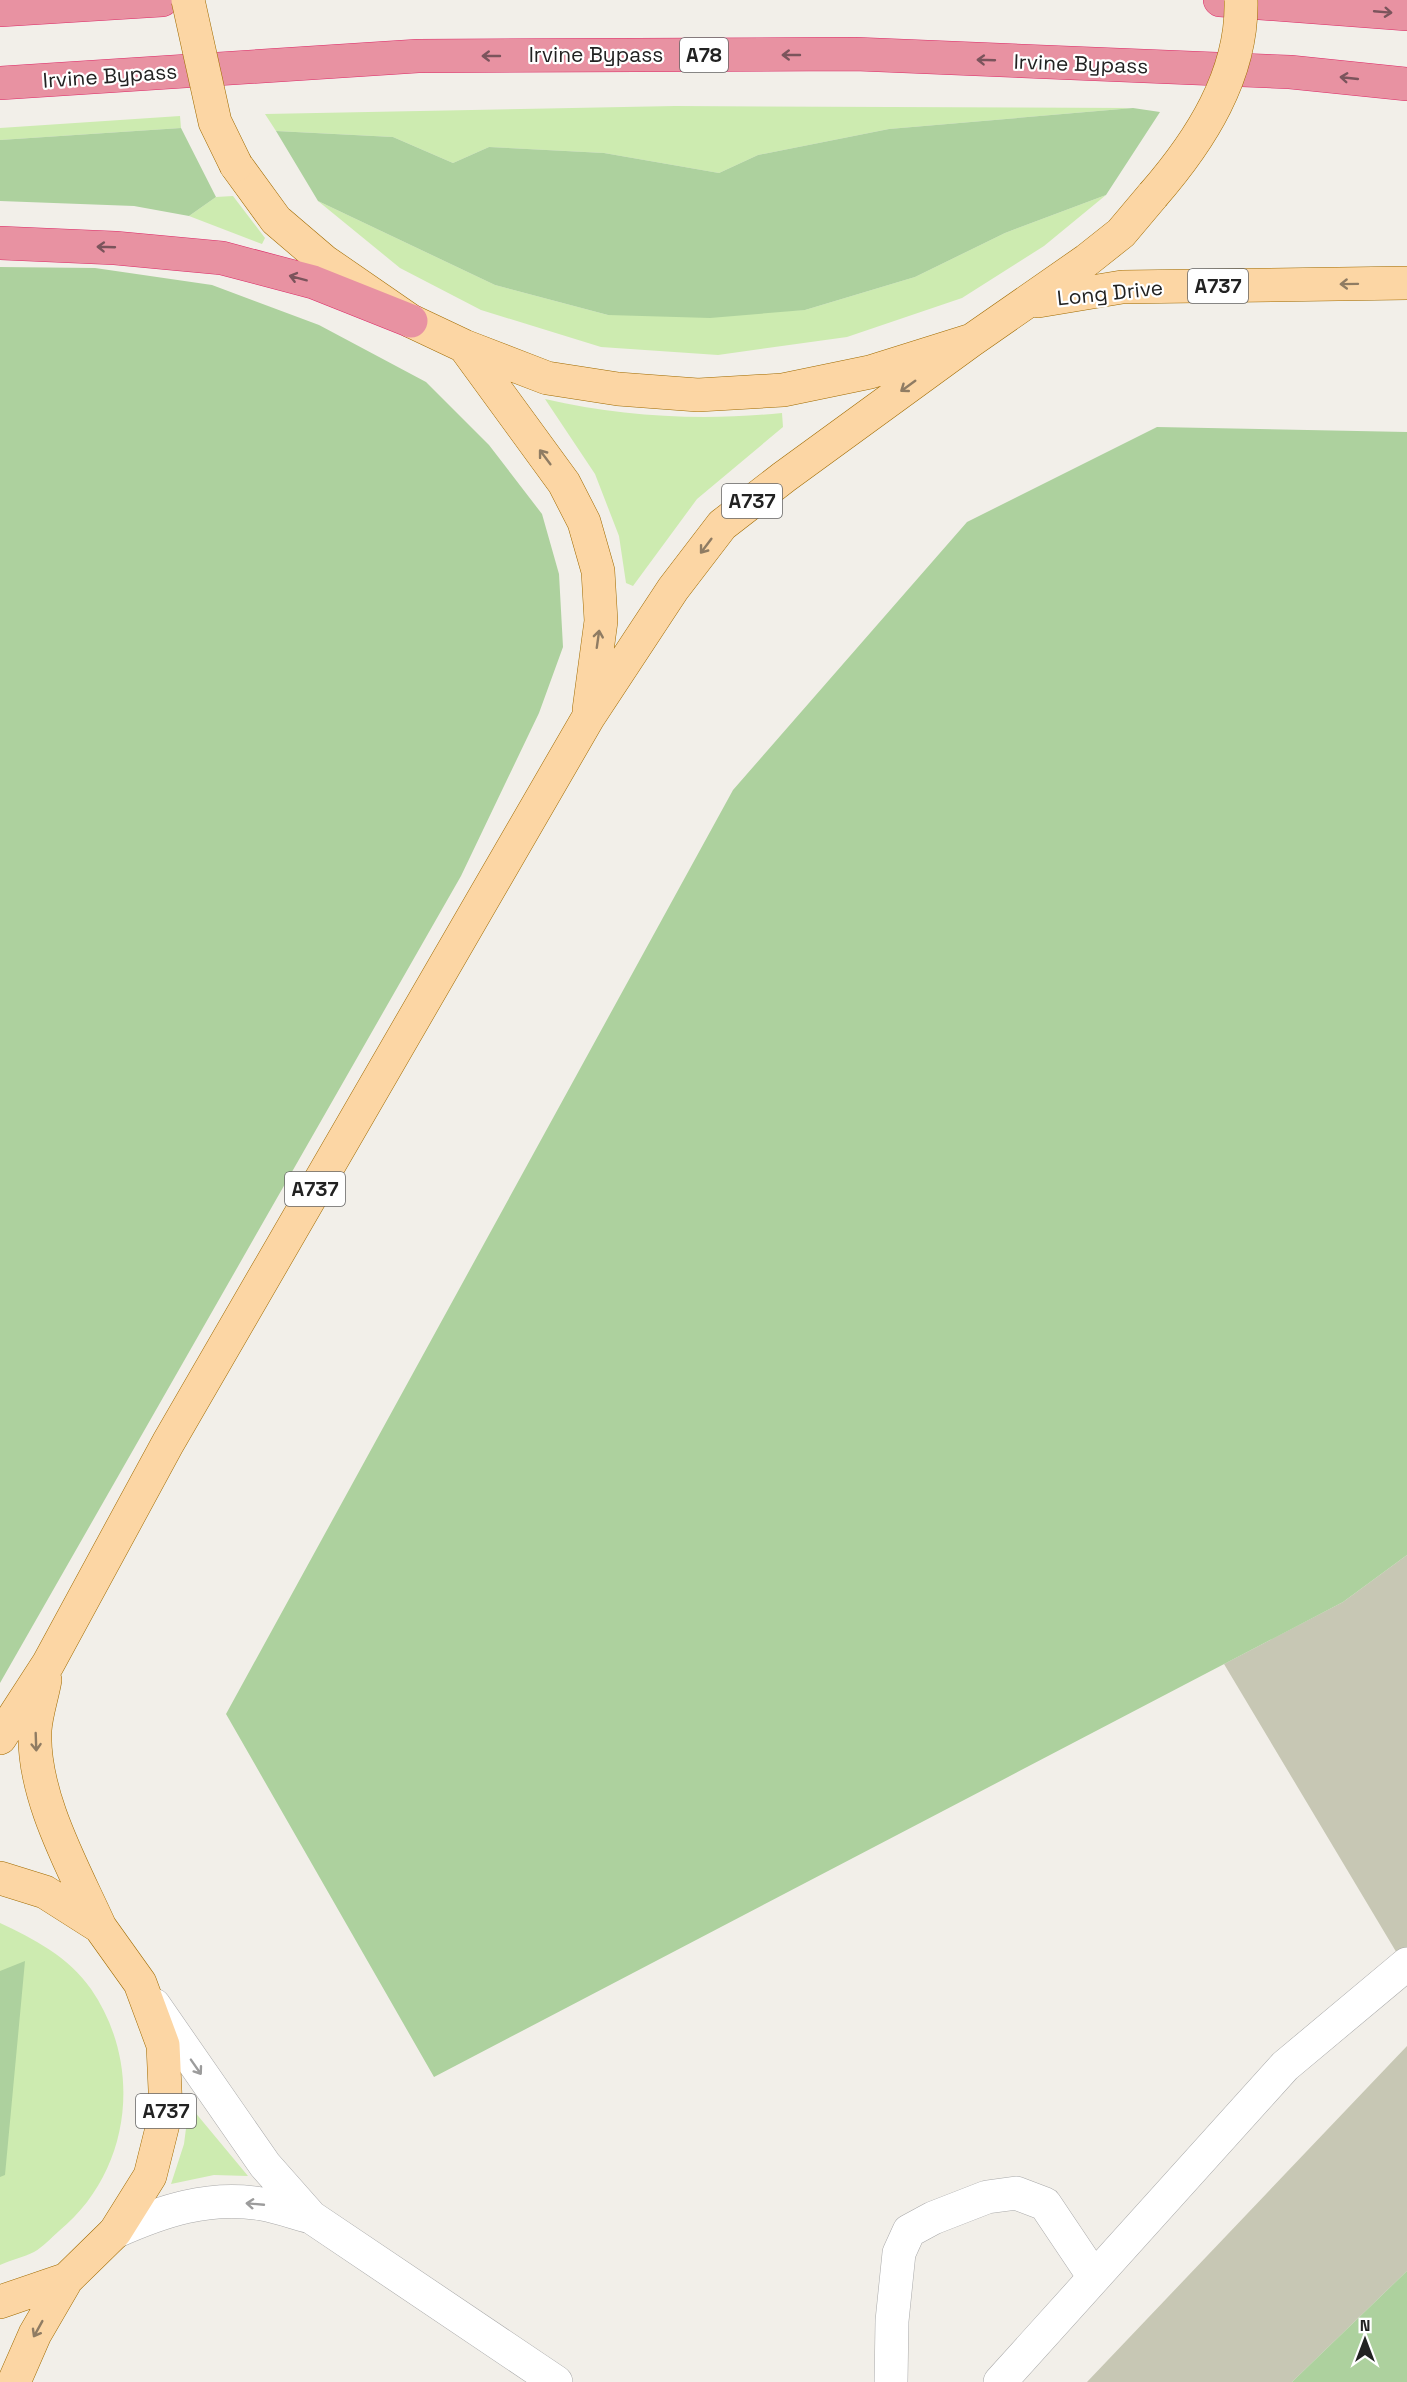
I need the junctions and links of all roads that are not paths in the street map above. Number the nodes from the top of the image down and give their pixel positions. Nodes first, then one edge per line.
1 (162, 0) edge
2 (188, 0) edge
3 (1220, 0) edge
4 (1241, 0) edge
5 (0, 10) edge
6 (1407, 14) edge
7 (0, 83) edge
8 (1407, 84) edge
9 (0, 243) edge
10 (1407, 283) edge
11 (1030, 302) junction
12 (411, 321) junction
13 (972, 340) junction
14 (464, 346) junction
15 (588, 718) junction
16 (48, 1664) junction
17 (0, 1738) edge
18 (0, 1878) edge
19 (100, 1927) junction
20 (1407, 1964) edge
21 (140, 1983) junction
22 (311, 2217) junction
23 (115, 2232) junction
24 (1094, 2277) junction
25 (67, 2279) junction
26 (0, 2302) edge
27 (14, 2382) edge
28 (556, 2382) edge
29 (891, 2382) edge
30 (1000, 2382) edge

1 - 5 highway
2 - 12 main road, bridge
3 -> 6 highway
4 - 11 main road, bridge
8 -> 7 highway, Irvine Bypass / A78
12 -> 9 highway
10 -> 11 main road, Long Drive / A737
11 - 13 main road
12 - 14 main road
13 - 14 main road
13 -> 15 main road, A737
15 -> 14 main road, A737
15 - 16 main road, A737
16 - 17 main road, A737
16 -> 19 main road, A737
18 - 19 main road, A737
19 - 21 main road, A737
20 - 24 street
21 -> 22 street
21 - 23 main road, A737
22 -> 23 street
22 - 28 street
23 - 25 main road, A737
24 - 29 street
24 - 30 street
25 - 26 main road, A737
25 -> 27 main road, A737

